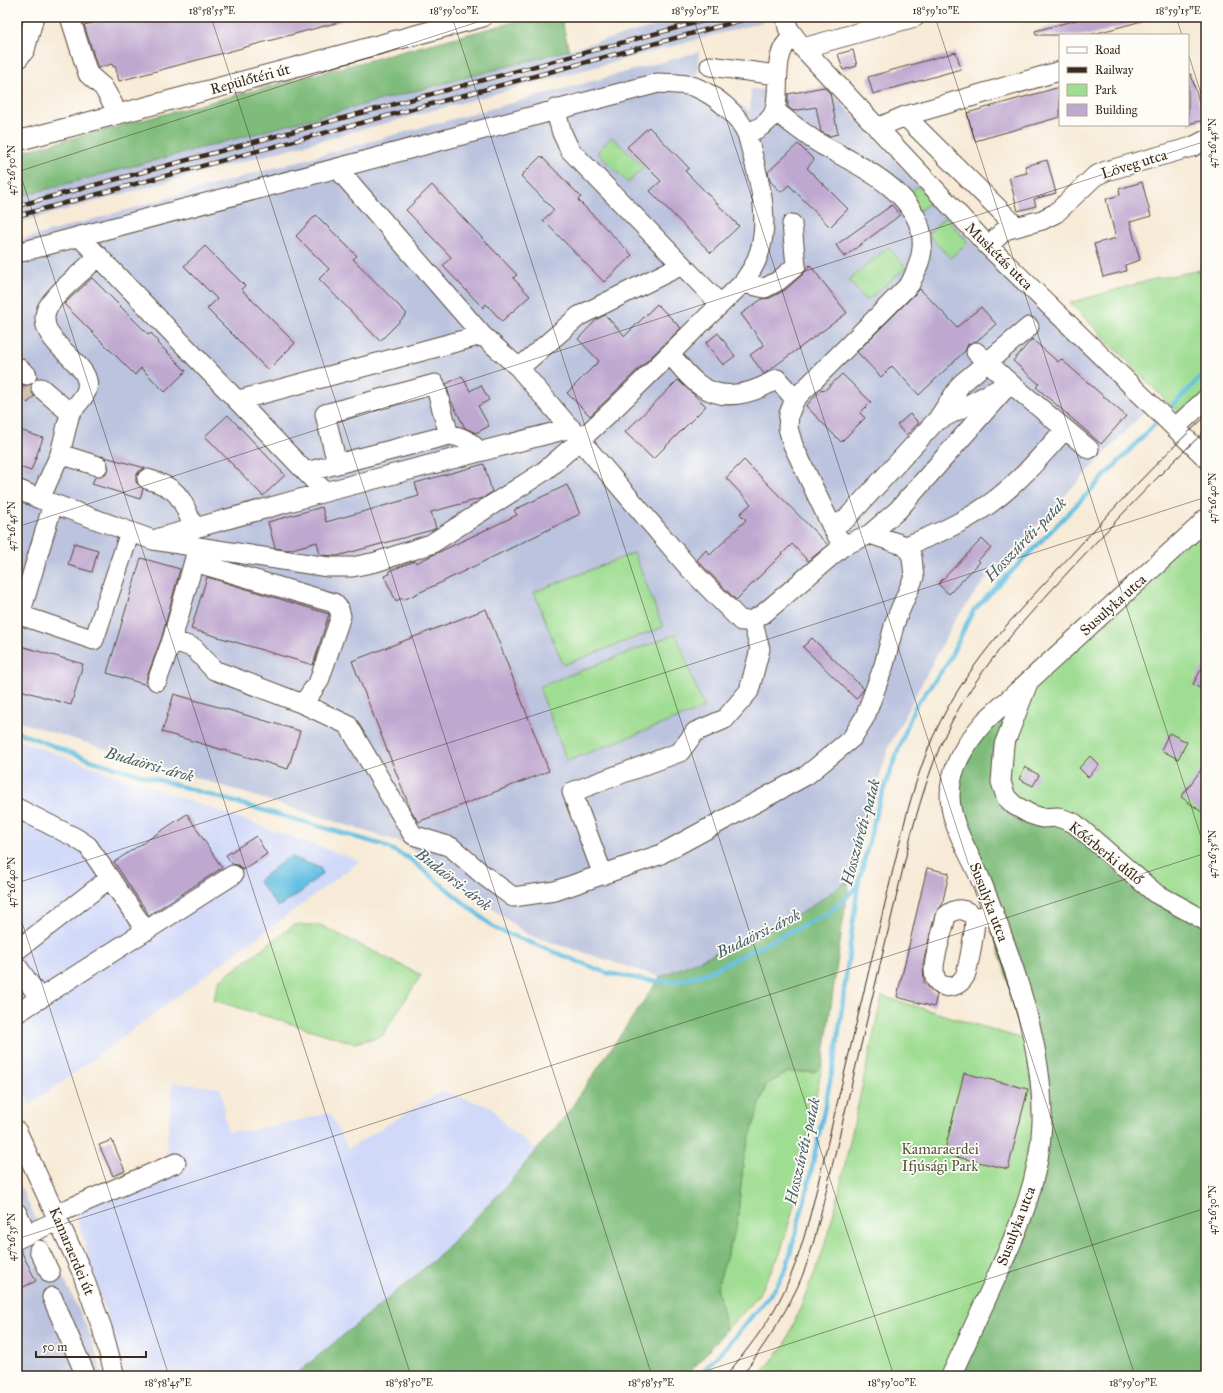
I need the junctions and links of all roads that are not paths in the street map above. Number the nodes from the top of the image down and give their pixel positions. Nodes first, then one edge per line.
1 (34, 17) edge
2 (70, 17) edge
3 (483, 17) edge
4 (786, 17) edge
5 (915, 17) edge
6 (798, 42) junction
7 (17, 60) edge
8 (710, 66) dead end
9 (1059, 71) edge
10 (777, 75) junction
11 (555, 109) junction
12 (775, 111) junction
13 (116, 114) junction
14 (905, 116) junction
15 (878, 128) junction
16 (747, 134) junction
17 (17, 140) edge
18 (1206, 140) edge
19 (338, 169) junction
20 (792, 224) dead end
21 (1016, 226) junction
22 (79, 236) junction
23 (988, 246) junction
24 (17, 253) edge
25 (99, 256) junction
26 (682, 265) junction
27 (743, 282) junction
28 (720, 304) junction
29 (1029, 327) dead end
30 (482, 335) junction
31 (670, 354) junction
32 (982, 357) junction
33 (519, 368) junction
34 (27, 383) tunnel mouth
35 (1010, 383) junction
36 (1206, 398) edge
37 (795, 399) junction
38 (239, 400) junction
39 (64, 408) junction
40 (935, 422) junction
41 (1176, 427) junction
42 (1065, 429) junction
43 (576, 434) junction
44 (449, 435) junction
45 (1089, 449) dead end
46 (480, 451) junction
47 (60, 454) junction
48 (1206, 456) edge
49 (337, 464) junction
50 (98, 466) dead end
51 (306, 472) junction
52 (147, 479) dead end
53 (17, 489) edge
54 (325, 492) junction
55 (46, 502) junction
56 (1206, 518) edge
57 (832, 527) junction
58 (194, 528) junction
59 (130, 532) junction
60 (870, 534) junction
61 (153, 540) junction
62 (843, 546) junction
63 (906, 546) junction
64 (196, 555) junction
65 (19, 614) edge
66 (752, 620) junction
67 (172, 640) junction
68 (1029, 680) junction
69 (157, 682) dead end
70 (303, 704) junction
71 (17, 808) edge
72 (233, 875) dead end
73 (603, 875) junction
74 (110, 878) junction
75 (994, 913) junction
76 (975, 918) dead end
77 (1206, 921) edge
78 (146, 931) junction
79 (17, 950) edge
80 (17, 966) edge
81 (40, 999) junction
82 (17, 1013) edge
83 (17, 1131) edge
84 (176, 1163) dead end
85 (17, 1213) edge
86 (57, 1217) junction
87 (22, 1236) edge
88 (39, 1250) dead end
89 (50, 1273) dead end
90 (52, 1297) dead end
91 (86, 1376) edge
92 (115, 1376) edge
93 (951, 1376) edge

1 - 7 street
2 - 13 street
3 - 13 street, Repülőtéri út
4 - 6 street
5 - 6 street
6 - 10 street
6 - 15 street, Muskétás utca
8 - 10 street
9 - 14 street
10 - 12 street
11 - 16 street
11 - 19 street
11 - 26 street
12 - 16 street
12 - 37 street
13 - 17 street, Repülőtéri út
14 - 15 street
14 - 21 street
15 - 23 street, Muskétás utca
16 - 27 street
18 - 21 street, Löveg utca
19 - 22 street
19 - 30 street
20 - 27 street
21 - 23 street, Löveg utca
22 - 24 street
22 - 25 street
23 - 41 street, Muskétás utca
25 - 38 street
25 - 39 street
26 - 28 street
26 - 33 street
27 - 28 street
28 - 31 street
29 - 32 street
30 - 33 street
30 - 38 street
31 - 37 street
31 - 43 street
32 - 35 street
32 - 40 street
33 - 43 street
34 - 39 street
35 - 40 street
35 - 42 street
35 - 60 street
36 - 41 street
37 - 57 street
38 - 51 street
39 - 47 street
40 - 57 street
41 - 48 street, Muskétás utca
42 - 45 street
42 - 63 street
43 - 46 street
43 - 64 street
43 - 66 street
44 - 46 street
44 - 49 street
44 - 49 street
46 - 54 street
47 - 50 street
47 - 55 street
49 - 51 street
51 - 54 street
52 - 58 street
53 - 55 street
54 - 58 street
55 - 59 street
55 - 65 street
56 - 68 street, Susulyka utca
57 - 62 street
58 - 61 street
59 - 61 street
59 - 65 street
60 - 62 street
60 - 63 street
61 - 64 street
62 - 66 street
63 - 73 street
64 - 67 street
64 - 70 street
66 - 73 street
67 - 69 street
67 - 70 street
68 - 75 street, Susulyka utca
68 - 77 street, Kőérberki dűlő
70 - 73 street
71 - 74 street
72 - 78 street
74 - 78 street
74 - 79 street
75 - 76 street
75 - 93 street, Susulyka utca
78 - 81 street
80 - 81 street
81 - 82 street
83 - 86 street, Kamaraerdei út
84 - 86 street
85 - 87 street
86 - 87 street
86 - 92 street, Kamaraerdei út
88 - 89 street
90 - 91 street

